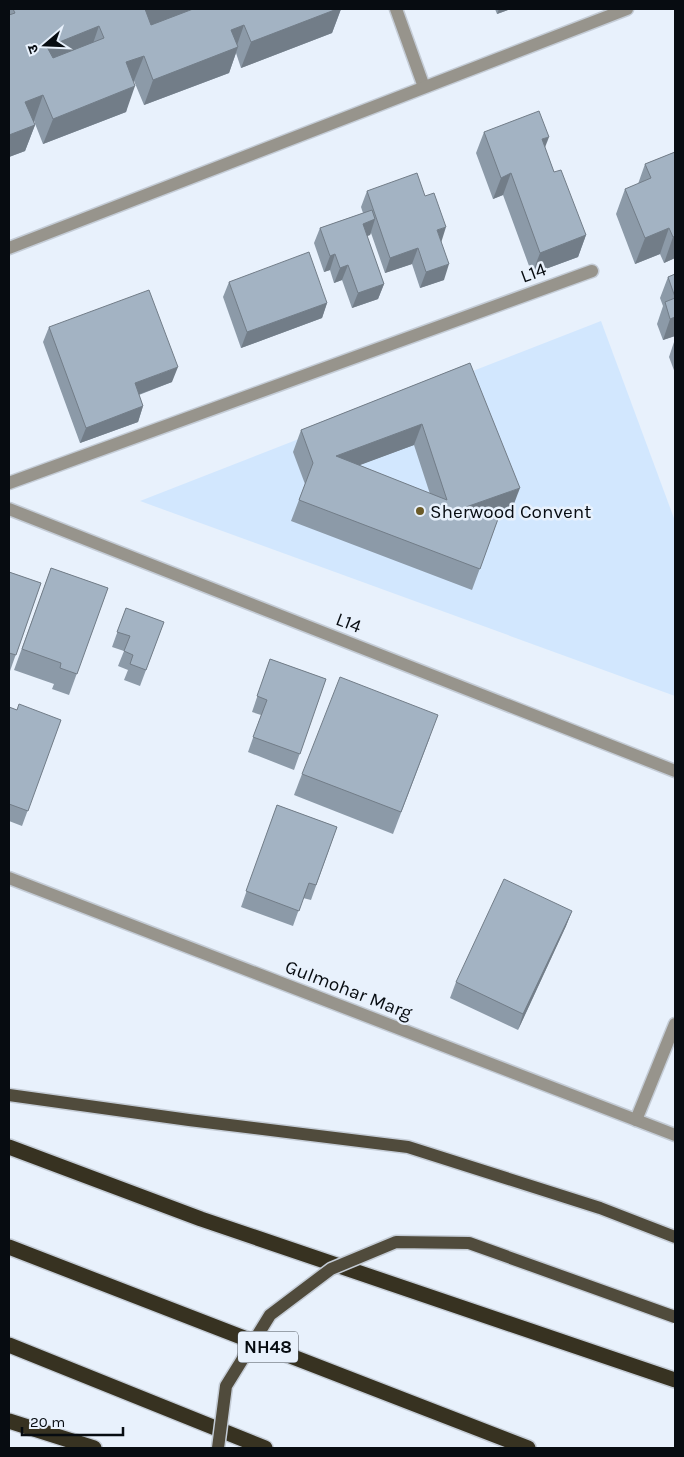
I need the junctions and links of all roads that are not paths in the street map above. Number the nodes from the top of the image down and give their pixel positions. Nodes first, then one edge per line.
1 (396, 9) edge
2 (627, 9) edge
3 (424, 87) junction
4 (9, 248) edge
5 (592, 271) dead end
6 (9, 484) edge
7 (9, 509) edge
8 (675, 770) edge
9 (9, 878) edge
10 (675, 1024) edge
11 (9, 1095) edge
12 (636, 1120) junction
13 (675, 1135) edge
14 (9, 1147) edge
15 (675, 1237) edge
16 (9, 1246) edge
17 (675, 1316) edge
18 (9, 1345) edge
19 (675, 1380) edge
20 (9, 1422) edge
21 (94, 1448) edge
22 (218, 1448) edge
23 (265, 1448) edge
24 (528, 1448) edge

1 - 3 street
2 - 3 street
3 - 4 street
5 - 6 street, L14
7 - 8 street, L14
9 - 12 street, Gulmohar Marg
10 - 12 street
11 - 15 main road
12 - 13 street, Gulmohar Marg
14 - 19 highway
16 - 24 highway, NH48
17 - 22 main road, bridge
18 - 23 highway
20 - 21 highway

